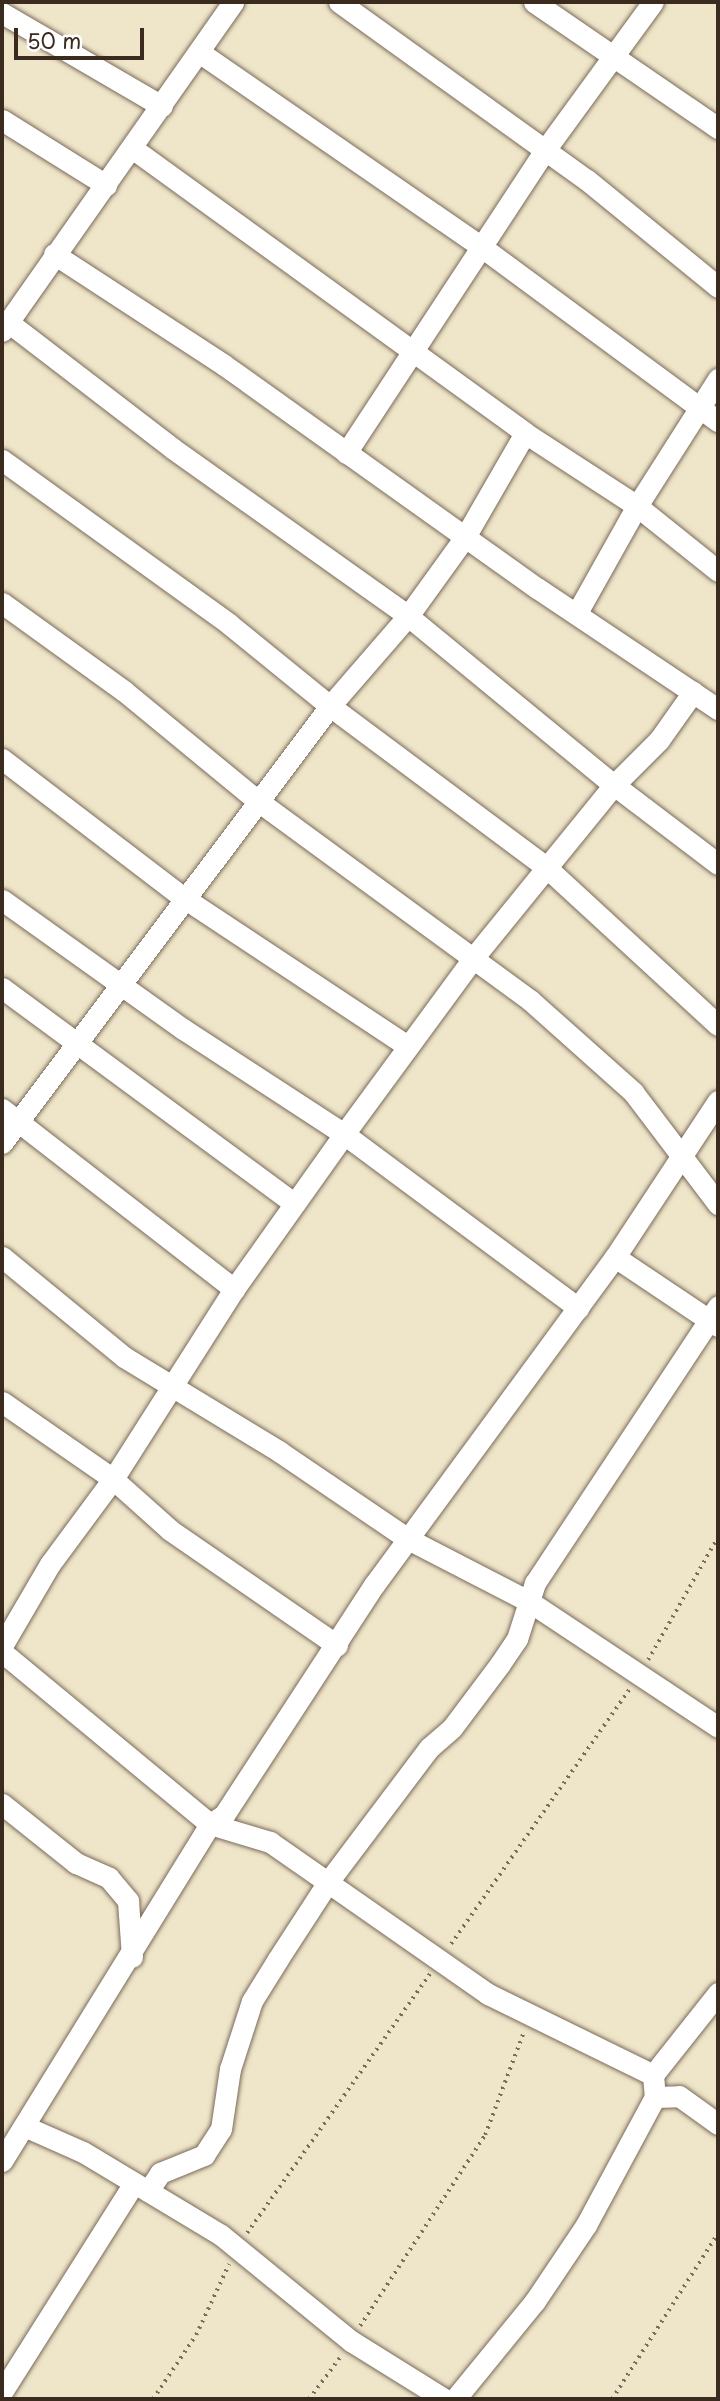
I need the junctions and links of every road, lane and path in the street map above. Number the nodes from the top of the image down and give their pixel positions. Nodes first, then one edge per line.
1 (233, 2) edge
2 (339, 2) edge
3 (534, 2) edge
4 (653, 2) edge
5 (2, 13) edge
6 (199, 52) junction
7 (614, 56) junction
8 (162, 106) junction
9 (2, 120) edge
10 (718, 128) edge
11 (132, 148) junction
12 (545, 150) junction
13 (106, 185) junction
14 (483, 248) junction
15 (54, 254) junction
16 (718, 288) edge
17 (5, 326) edge
18 (413, 348) junction
19 (718, 379) edge
20 (699, 407) junction
21 (718, 421) edge
22 (525, 433) junction
23 (346, 453) junction
24 (2, 460) edge
25 (637, 506) junction
26 (465, 537) junction
27 (718, 571) edge
28 (2, 603) edge
29 (578, 611) junction
30 (408, 616) junction
31 (694, 692) junction
32 (330, 706) junction
33 (718, 709) edge
34 (2, 759) edge
35 (614, 785) junction
36 (258, 802) junction
37 (718, 864) edge
38 (547, 868) junction
39 (184, 898) junction
40 (2, 900) edge
41 (474, 957) junction
42 (118, 984) junction
43 (2, 988) edge
44 (718, 1025) edge
45 (76, 1042) junction
46 (408, 1046) junction
47 (718, 1101) edge
48 (10, 1115) edge
49 (344, 1134) junction
50 (2, 1143) edge
51 (684, 1153) junction
52 (294, 1203) junction
53 (718, 1203) edge
54 (2, 1257) edge
55 (615, 1257) junction
56 (234, 1289) junction
57 (578, 1308) junction
58 (715, 1317) edge
59 (176, 1386) junction
60 (2, 1402) edge
61 (113, 1479) junction
62 (408, 1539) junction
63 (530, 1602) junction
64 (337, 1645) junction
65 (2, 1646) edge
66 (2, 1652) edge
67 (718, 1727) edge
68 (2, 1804) edge
69 (211, 1824) junction
70 (328, 1882) junction
71 (132, 1957) junction
72 (718, 1993) edge
73 (530, 2017) junction
74 (653, 2075) junction
75 (655, 2097) junction
76 (718, 2124) edge
77 (24, 2126) junction
78 (3, 2157) edge
79 (141, 2187) junction
80 (718, 2233) edge
81 (351, 2341) junction
82 (2, 2392) edge
83 (309, 2399) edge
84 (444, 2399) edge
85 (455, 2399) edge
86 (612, 2399) edge

1 - 6 street
2 - 12 street
3 - 7 street
4 - 7 street
5 - 8 street
6 - 8 street
6 - 14 street
7 - 10 street
7 - 12 street
8 - 11 street
9 - 13 street
11 - 13 street
11 - 18 street
12 - 14 street
12 - 16 street
13 - 15 street
14 - 18 street
14 - 20 street
15 - 17 street
15 - 23 street
17 - 30 street
18 - 22 street
18 - 23 street
19 - 20 street
20 - 21 street
20 - 25 street
22 - 25 street
22 - 26 street
23 - 26 street
24 - 32 street
25 - 27 street
25 - 29 street
26 - 29 street
26 - 30 street
28 - 36 street
29 - 31 street
30 - 32 street
30 - 35 street
31 - 33 street
31 - 35 street
32 - 36 street
32 - 38 street
34 - 39 street
35 - 37 street
35 - 38 street
36 - 39 street
36 - 41 street
38 - 41 street
38 - 44 street
39 - 42 street
39 - 46 street
40 - 42 street
41 - 46 street
41 - 51 street
42 - 45 street
42 - 49 street
43 - 45 street
45 - 48 street
45 - 52 street
46 - 49 street
47 - 51 street
48 - 50 street
48 - 56 street
49 - 52 street
49 - 57 street
51 - 53 street
51 - 55 street
52 - 56 street
54 - 59 street
55 - 57 street
55 - 58 street
56 - 59 street
57 - 62 street
58 - 63 street
59 - 61 street
59 - 62 street
60 - 61 street
61 - 64 street
61 - 65 street
62 - 63 street
62 - 64 street
63 - 67 street
63 - 70 street
64 - 69 street
66 - 69 street
68 - 71 street
69 - 70 street
69 - 71 street
70 - 73 street
70 - 79 street
71 - 77 street
72 - 74 street
73 - 74 street
73 - 81 path
74 - 75 street
75 - 76 street
75 - 85 street
77 - 78 street
77 - 79 street
79 - 81 street
79 - 82 street
80 - 86 path
81 - 83 path
81 - 84 street

